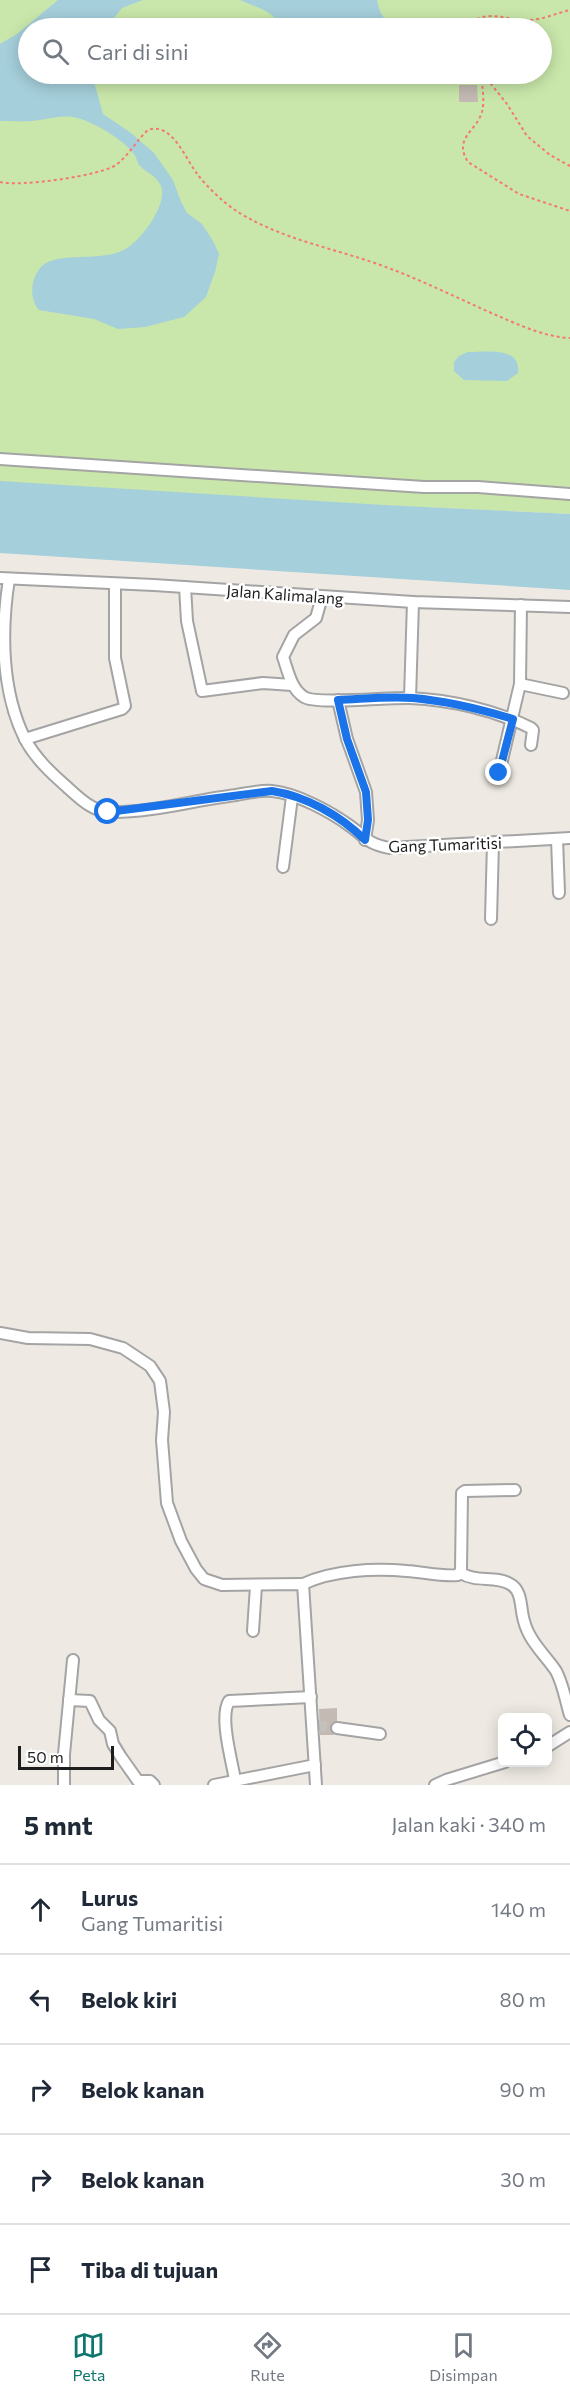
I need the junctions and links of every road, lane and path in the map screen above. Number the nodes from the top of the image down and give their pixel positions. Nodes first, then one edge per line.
1 (570, 10) edge
2 (480, 18) edge
3 (511, 18) edge
4 (539, 18) edge
5 (482, 84) edge
6 (490, 84) edge
7 (570, 166) edge
8 (0, 182) edge
9 (570, 211) edge
10 (570, 338) edge
11 (0, 459) edge
12 (570, 494) edge
13 (4, 578) edge
14 (115, 584) junction
15 (185, 587) junction
16 (322, 597) junction
17 (413, 602) junction
18 (521, 605) junction
19 (570, 607) edge
20 (520, 684) junction
21 (292, 685) junction
22 (5, 693) edge
23 (563, 693) dead end
24 (410, 698) junction
25 (338, 700) junction
26 (513, 719) junction
27 (25, 739) junction
28 (531, 745) dead end
29 (499, 773) dead end
30 (292, 797) junction
31 (570, 838) edge
32 (557, 839) junction
33 (365, 840) junction
34 (493, 843) junction
35 (283, 867) dead end
36 (559, 893) dead end
37 (491, 919) dead end
38 (0, 1333) edge
39 (515, 1490) dead end
40 (461, 1573) junction
41 (303, 1584) junction
42 (256, 1586) junction
43 (253, 1631) dead end
44 (73, 1660) dead end
45 (311, 1697) junction
46 (69, 1700) junction
47 (570, 1715) edge
48 (337, 1728) tunnel mouth
49 (570, 1731) edge
50 (381, 1734) dead end
51 (552, 1743) edge
52 (498, 1764) edge
53 (315, 1765) junction
54 (235, 1780) junction
55 (64, 1785) edge
56 (154, 1785) edge
57 (214, 1785) edge
58 (316, 1785) edge
59 (435, 1785) edge

1 - 4 path
2 - 3 path
5 - 9 path
6 - 7 path
8 - 10 path
11 - 12 street
13 - 14 street, Jalan Kalimalang
13 - 22 street, Gang Tumaritisi
14 - 15 street, Jalan Kalimalang
14 - 27 street
15 - 16 street, Jalan Kalimalang
15 - 21 street
16 - 17 street, Jalan Kalimalang
16 - 21 street
17 - 18 street, Jalan Kalimalang
17 - 24 street
18 - 19 street, Jalan Kalimalang
18 - 20 street
20 - 23 street
20 - 26 street
21 - 25 street
22 - 27 street, Gang Tumaritisi
24 - 25 street
24 - 26 street
25 - 33 street
26 - 28 street
26 - 29 street
27 - 30 street, Gang Tumaritisi
30 - 33 street, Gang Tumaritisi
30 - 35 street
31 - 32 street, Gang Tumaritisi
32 - 34 street, Gang Tumaritisi
32 - 36 street
33 - 34 street, Gang Tumaritisi
34 - 37 street
38 - 42 street
39 - 40 street
40 - 41 street
40 - 47 street
41 - 42 street
41 - 45 street
42 - 43 street
44 - 46 street
45 - 53 street
45 - 54 street
46 - 55 street
46 - 56 street
48 - 50 street
49 - 51 street
52 - 59 street
53 - 54 street
53 - 58 street
54 - 57 street

